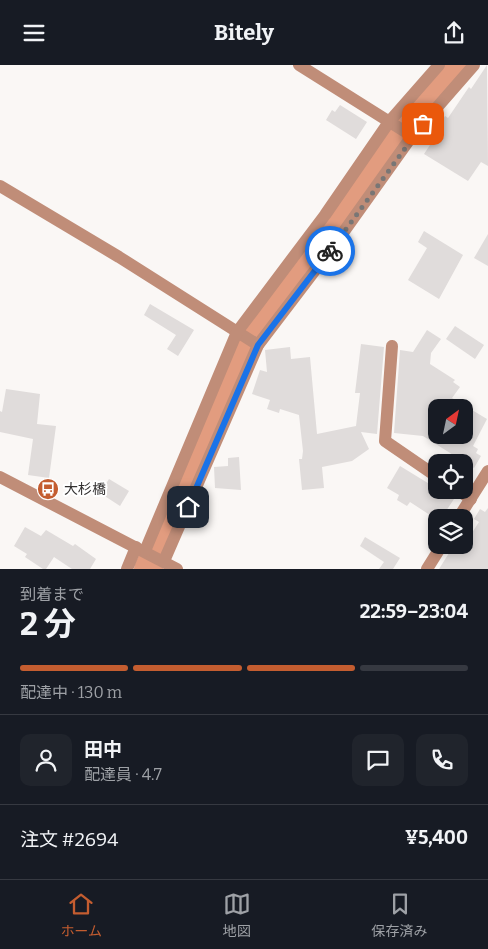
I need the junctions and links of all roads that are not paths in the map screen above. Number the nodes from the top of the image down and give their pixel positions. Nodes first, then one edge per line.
1 (299, 65) edge
2 (438, 65) edge
3 (474, 65) edge
4 (389, 122) junction
5 (412, 137) junction
6 (0, 186) edge
7 (237, 332) junction
8 (258, 345) junction
9 (392, 346) dead end
10 (428, 470) edge
11 (488, 471) edge
12 (0, 477) edge
13 (473, 496) edge
14 (471, 499) edge
15 (464, 509) edge
16 (140, 549) junction
17 (436, 554) edge
18 (164, 561) junction
19 (127, 569) edge
20 (177, 569) edge
21 (427, 569) edge

1 - 4 street
2 - 4 street
3 - 5 street
4 - 5 street
4 - 7 street
5 - 8 street
6 - 7 street
7 - 8 street
7 - 16 street
8 - 18 street
9 - 10 street
11 - 13 street
12 - 16 street
14 - 15 street
16 - 18 street
16 - 19 street
17 - 21 street
18 - 20 street

